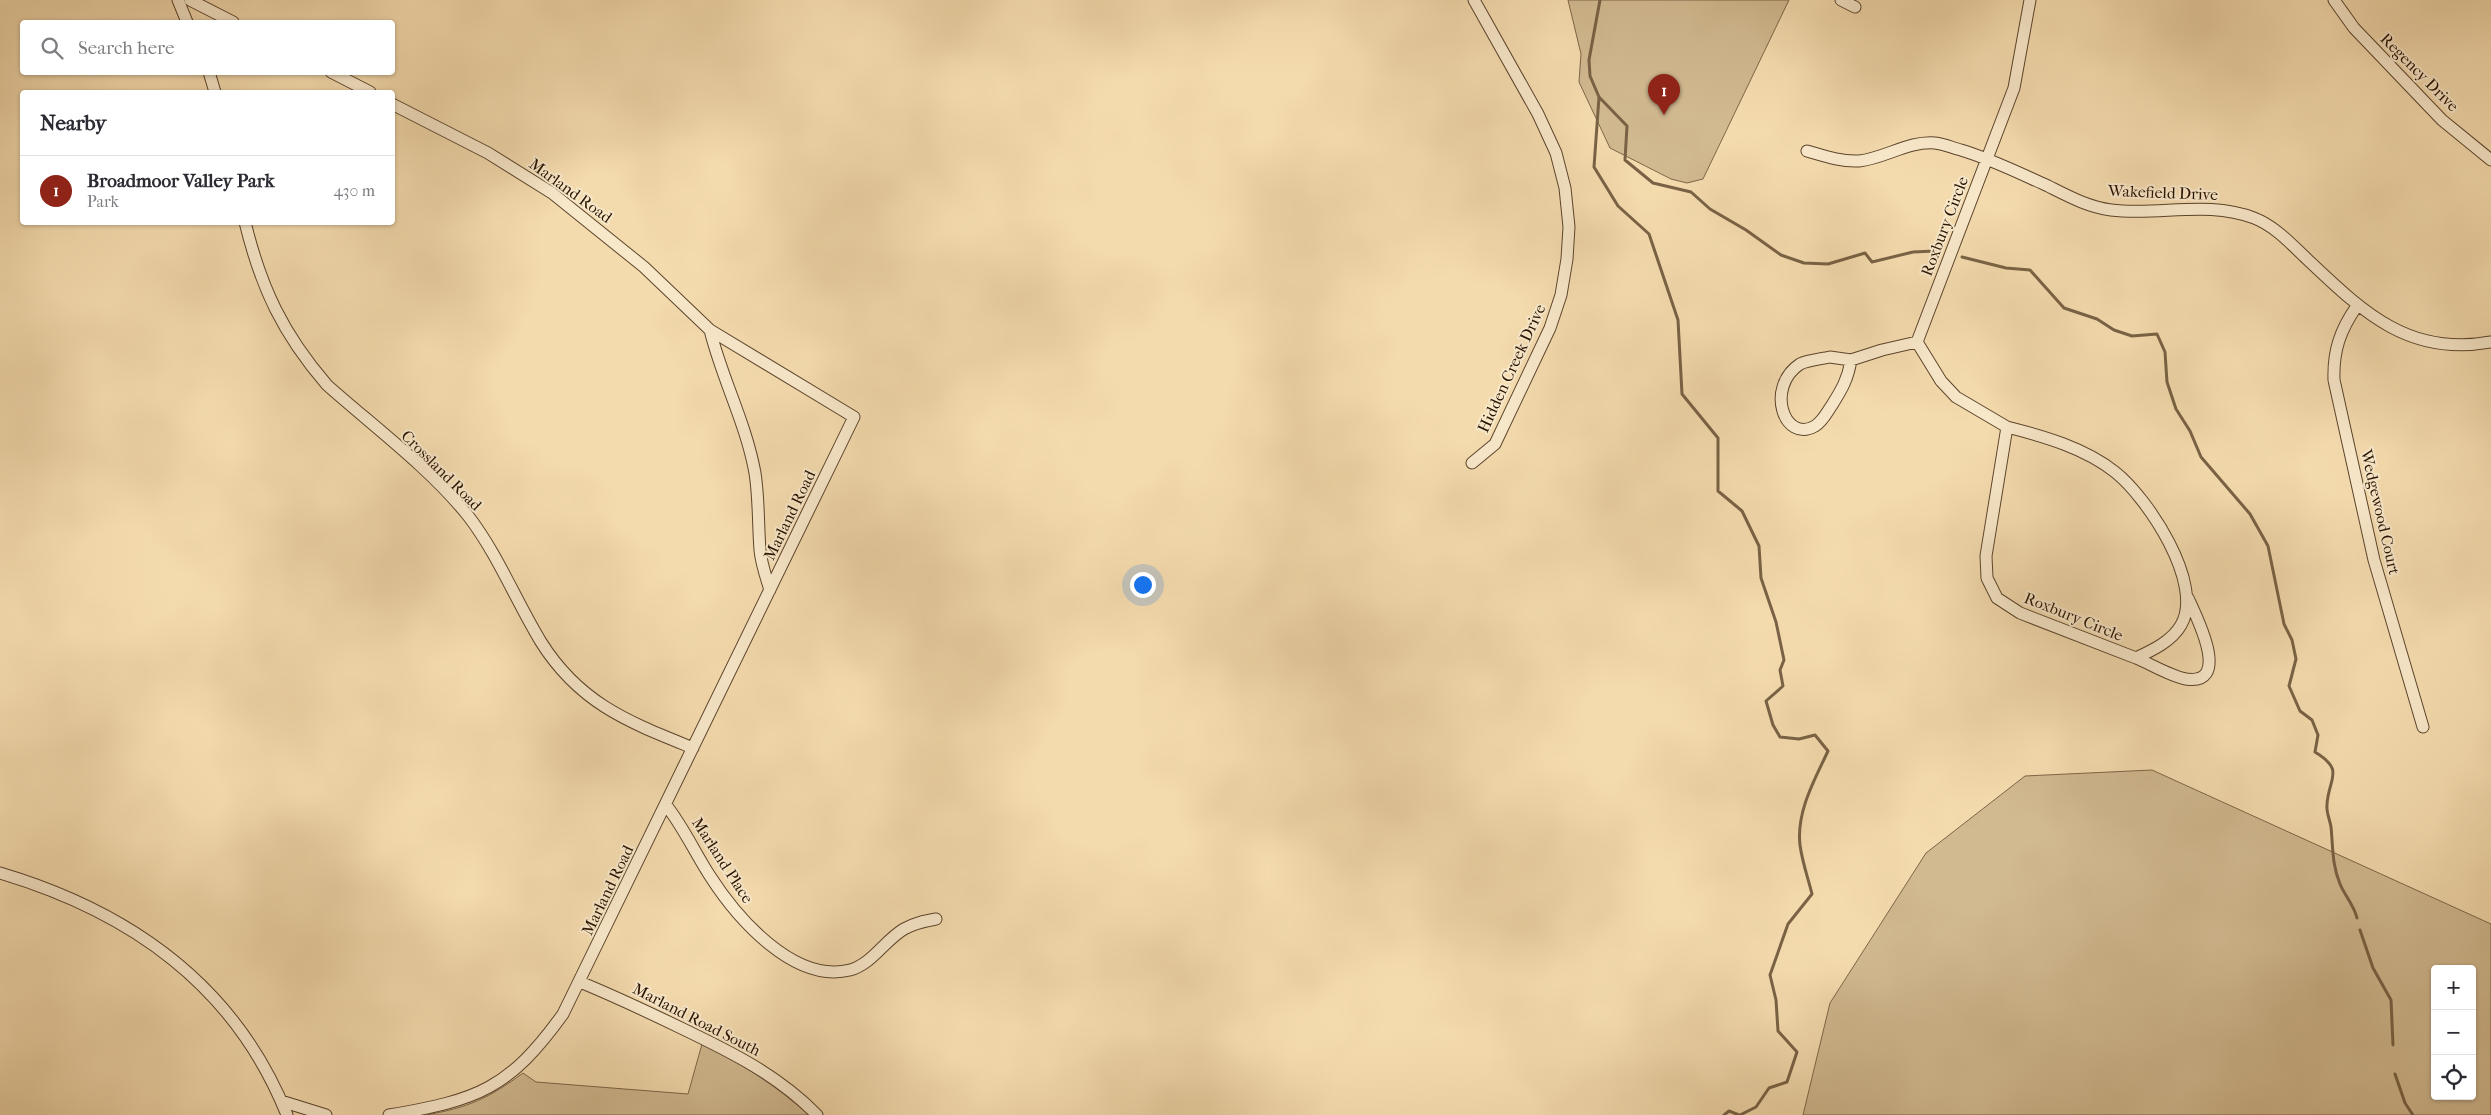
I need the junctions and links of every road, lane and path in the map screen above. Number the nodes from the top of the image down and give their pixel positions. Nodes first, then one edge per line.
1 (178, 0) edge
2 (190, 0) edge
3 (1474, 0) edge
4 (1840, 0) edge
5 (2030, 0) edge
6 (2334, 0) edge
7 (1855, 7) dead end
8 (186, 20) edge
9 (229, 20) edge
10 (210, 75) edge
11 (337, 75) edge
12 (214, 90) edge
13 (366, 90) edge
14 (395, 106) edge
15 (1807, 152) dead end
16 (1988, 158) junction
17 (2491, 160) edge
18 (246, 225) edge
19 (2357, 306) junction
20 (710, 330) junction
21 (1917, 342) junction
22 (2491, 342) edge
23 (1852, 360) junction
24 (2006, 427) junction
25 (1472, 463) dead end
26 (770, 590) junction
27 (2188, 598) junction
28 (2136, 658) junction
29 (2423, 727) dead end
30 (693, 748) junction
31 (666, 805) junction
32 (0, 873) edge
33 (936, 919) dead end
34 (580, 982) junction
35 (281, 1101) junction
36 (287, 1115) edge
37 (326, 1115) edge
38 (390, 1115) edge
39 (816, 1115) edge

1 - 8 street
2 - 9 street
3 - 25 street, Hidden Creek Drive
4 - 7 street
5 - 16 street, Roxbury Circle
6 - 17 street, Regency Drive
10 - 12 street
11 - 13 street
14 - 20 street, Marland Road
15 - 16 street, Wakefield Drive
16 - 19 street, Wakefield Drive
16 - 21 street, Roxbury Circle
18 - 30 street, Crossland Road
19 - 22 street, Wakefield Drive
19 - 29 street, Wedgewood Court
20 - 26 street, Marland Road
20 - 26 street, Marland Road
21 - 23 street
21 - 24 street, Roxbury Circle
23 - 23 street
24 - 27 street, Roxbury Circle
24 - 28 street, Roxbury Circle
26 - 30 street, Marland Road
27 - 28 street, Roxbury Circle
27 - 28 street, Roxbury Circle
30 - 31 street, Marland Road
31 - 33 street, Marland Place
31 - 34 street, Marland Road
32 - 35 street
34 - 38 street, Marland Road
34 - 39 street, Marland Road South
35 - 36 street
35 - 37 street

